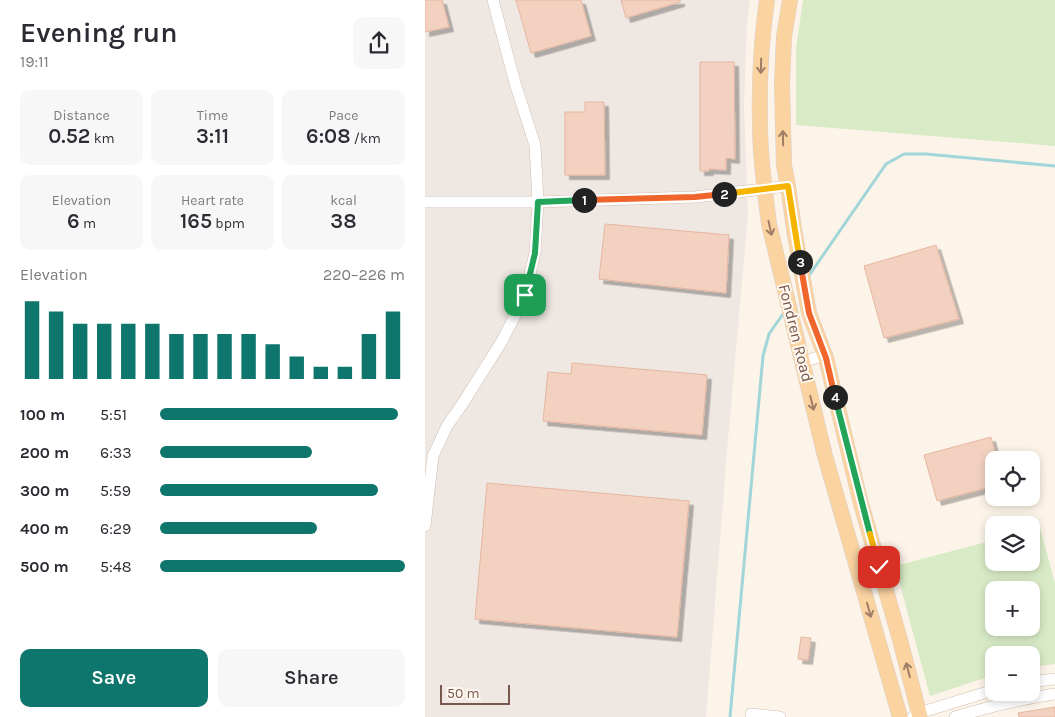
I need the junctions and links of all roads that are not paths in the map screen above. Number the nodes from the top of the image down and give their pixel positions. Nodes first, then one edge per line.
1 (493, 0) edge
2 (767, 0) edge
3 (790, 0) edge
4 (762, 37) junction
5 (784, 37) junction
6 (788, 186) junction
7 (765, 189) junction
8 (425, 202) edge
9 (538, 202) junction
10 (825, 355) junction
11 (803, 362) junction
12 (851, 462) junction
13 (829, 469) junction
14 (425, 526) edge
15 (879, 567) junction
16 (859, 574) junction
17 (1055, 679) edge
18 (1040, 681) edge
19 (985, 693) edge
20 (1055, 694) edge
21 (1040, 696) edge
22 (1015, 701) edge
23 (751, 714) dead end
24 (917, 716) edge
25 (780, 717) edge
26 (900, 717) edge
27 (955, 717) edge

1 - 9 street
2 - 4 main road, Fondren Road
3 - 5 main road, Fondren Road
4 - 5 main road
4 -> 7 main road, Fondren Road
6 -> 5 main road, Fondren Road
6 - 7 street
6 - 10 main road, Fondren Road
7 - 9 street
7 -> 11 main road, Fondren Road
8 - 9 street
9 - 14 street
10 - 11 street
10 - 12 main road, Fondren Road
11 -> 13 main road, Fondren Road
12 - 13 main road
12 - 15 main road, Fondren Road
13 - 16 main road, Fondren Road
15 - 16 main road
24 -> 15 main road, Fondren Road
16 -> 26 main road, Fondren Road
17 - 18 street
19 - 24 street
20 - 21 street
22 - 27 street
23 - 25 street

